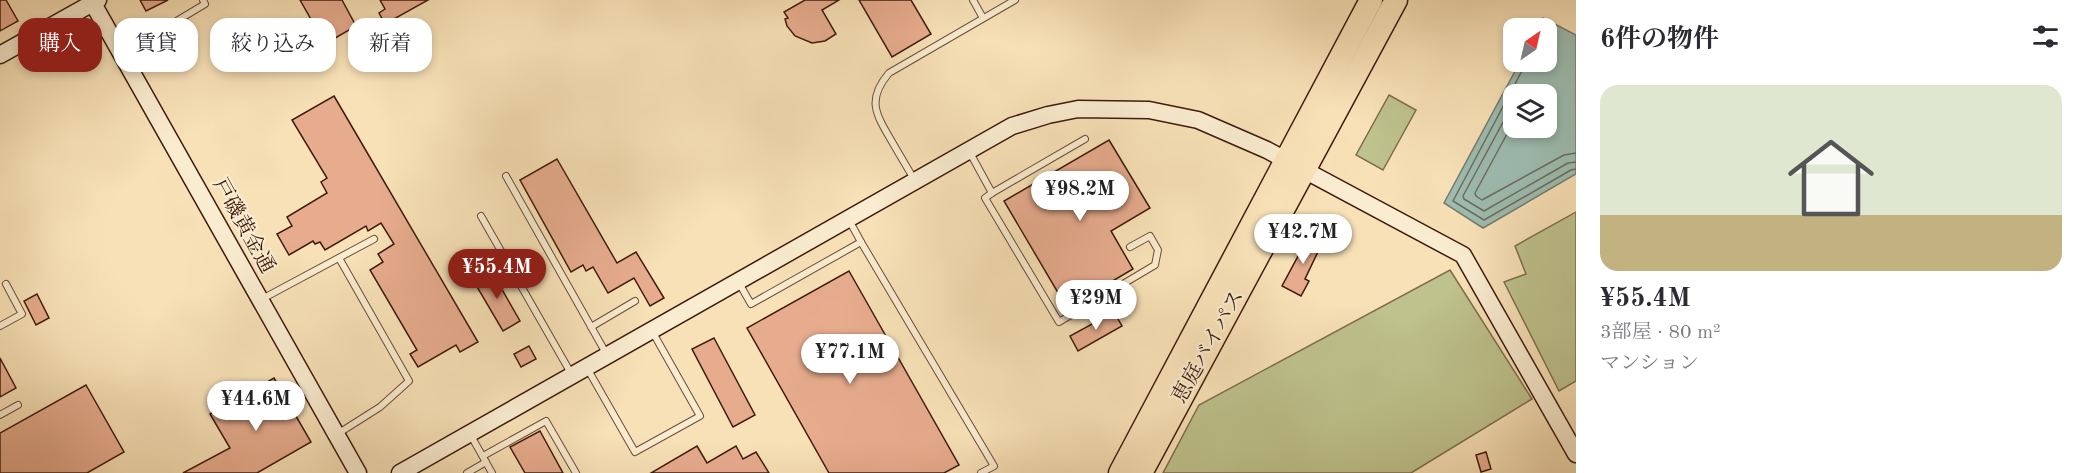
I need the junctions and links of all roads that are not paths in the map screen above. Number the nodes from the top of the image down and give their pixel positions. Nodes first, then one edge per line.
1 (203, 0) edge
2 (973, 0) edge
3 (1016, 0) edge
4 (1371, 0) edge
5 (1396, 0) edge
6 (94, 1) edge
7 (182, 18) edge
8 (983, 18) junction
9 (0, 55) edge
10 (1085, 139) dead end
11 (969, 151) junction
12 (1295, 165) junction
13 (506, 176) dead end
14 (915, 181) junction
15 (992, 193) junction
16 (481, 216) dead end
17 (848, 219) junction
18 (374, 239) dead end
19 (861, 242) junction
20 (1130, 247) dead end
21 (339, 258) junction
22 (739, 282) junction
23 (6, 284) dead end
24 (259, 300) junction
25 (635, 301) dead end
26 (0, 326) edge
27 (591, 327) junction
28 (651, 331) junction
29 (608, 356) junction
30 (579, 372) junction
31 (18, 405) dead end
32 (0, 415) edge
33 (470, 434) junction
34 (336, 435) junction
35 (1576, 454) edge
36 (484, 459) junction
37 (357, 473) edge
38 (400, 473) edge
39 (467, 473) edge
40 (492, 473) edge
41 (576, 473) edge
42 (981, 473) edge
43 (1120, 473) edge
44 (1141, 473) edge

1 - 7 lane
2 - 8 lane
3 - 8 lane
4 - 12 highway, 恵庭バイパス
5 - 12 highway, 恵庭バイパス
6 - 9 street
6 - 24 street, 戸磯黄金通
8 - 14 lane
10 - 15 lane
11 - 12 street
11 - 14 street
11 - 15 lane
12 - 35 street
12 - 43 highway, 恵庭バイパス
12 - 44 highway, 恵庭バイパス
13 - 27 lane
14 - 17 street
15 - 20 lane
16 - 30 lane
17 - 19 lane
17 - 22 street
18 - 21 lane
19 - 22 lane
19 - 42 lane
21 - 24 lane
21 - 34 lane
22 - 28 street
23 - 26 lane
24 - 34 street, 戸磯黄金通
25 - 27 lane
27 - 29 lane
28 - 29 street
28 - 30 lane
29 - 30 street
30 - 33 street
31 - 32 lane
33 - 36 lane
33 - 38 street
34 - 37 street, 戸磯黄金通
36 - 39 lane
36 - 40 lane
36 - 41 lane

